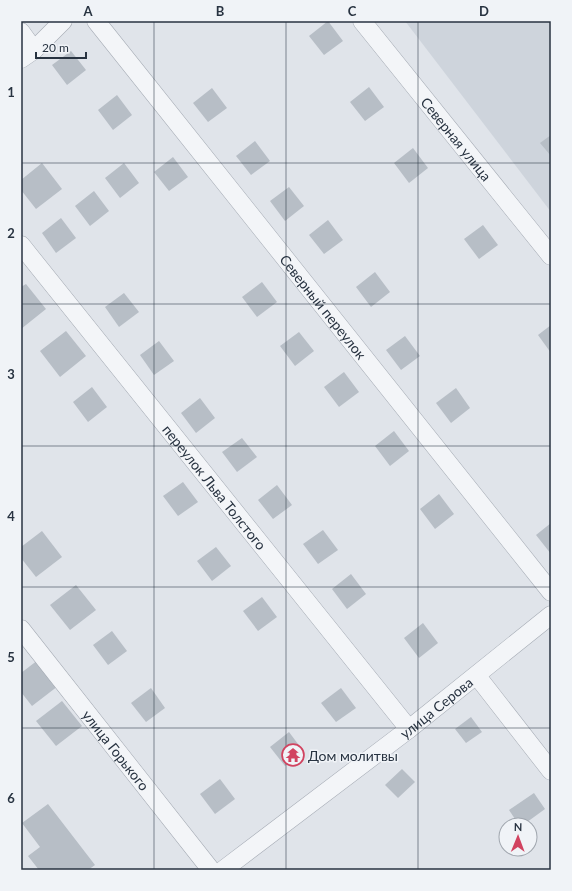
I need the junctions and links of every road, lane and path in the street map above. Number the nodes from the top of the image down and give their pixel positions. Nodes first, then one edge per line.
1 (63, 21) edge
2 (96, 21) edge
3 (362, 21) edge
4 (21, 32) edge
5 (28, 54) edge
6 (21, 245) edge
7 (551, 256) edge
8 (551, 592) edge
9 (551, 615) edge
10 (21, 629) edge
11 (476, 676) junction
12 (409, 729) junction
13 (551, 771) edge
14 (211, 870) edge
15 (223, 870) edge

1 - 5 street
2 - 8 street, Северный переулок
3 - 7 street, Северная улица
4 - 5 street
6 - 12 street, переулок Льва Толстого
9 - 11 street, улица Серова
10 - 14 street, улица Горького
11 - 12 street, улица Серова
11 - 13 street
12 - 15 street, улица Серова

